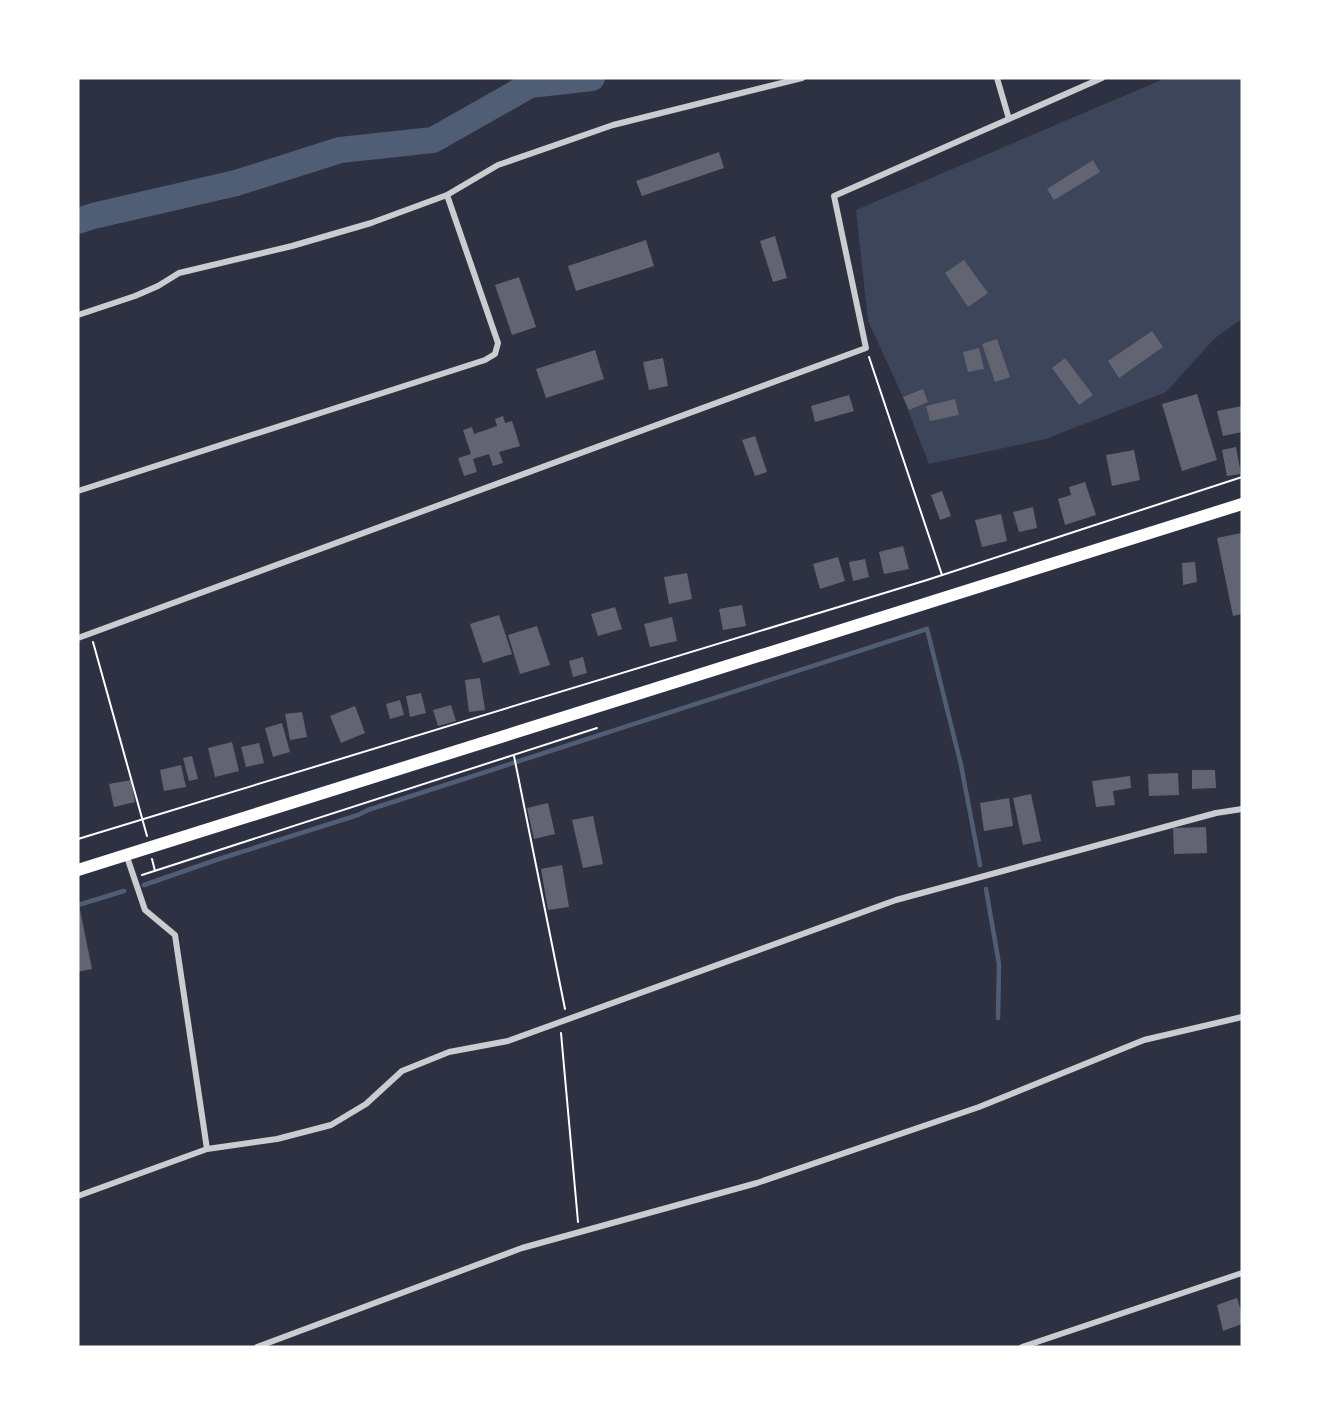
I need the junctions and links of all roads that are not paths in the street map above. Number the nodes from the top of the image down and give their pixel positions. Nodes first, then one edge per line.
1 (802, 78) edge
2 (997, 78) edge
3 (1102, 78) edge
4 (1009, 119) junction
5 (447, 195) junction
6 (78, 315) edge
7 (78, 491) edge
8 (1242, 504) edge
9 (78, 638) edge
10 (1242, 809) edge
11 (126, 855) junction
12 (78, 870) edge
13 (1242, 1017) edge
14 (207, 1149) junction
15 (78, 1196) edge
16 (1242, 1273) edge
17 (257, 1347) edge
18 (1022, 1347) edge

1 - 5 street
2 - 4 street
3 - 4 street
4 - 9 street
5 - 6 street
5 - 7 street
8 - 11 main road
10 - 14 street
11 - 12 main road
11 - 14 street
13 - 17 street
14 - 15 street
16 - 18 street

